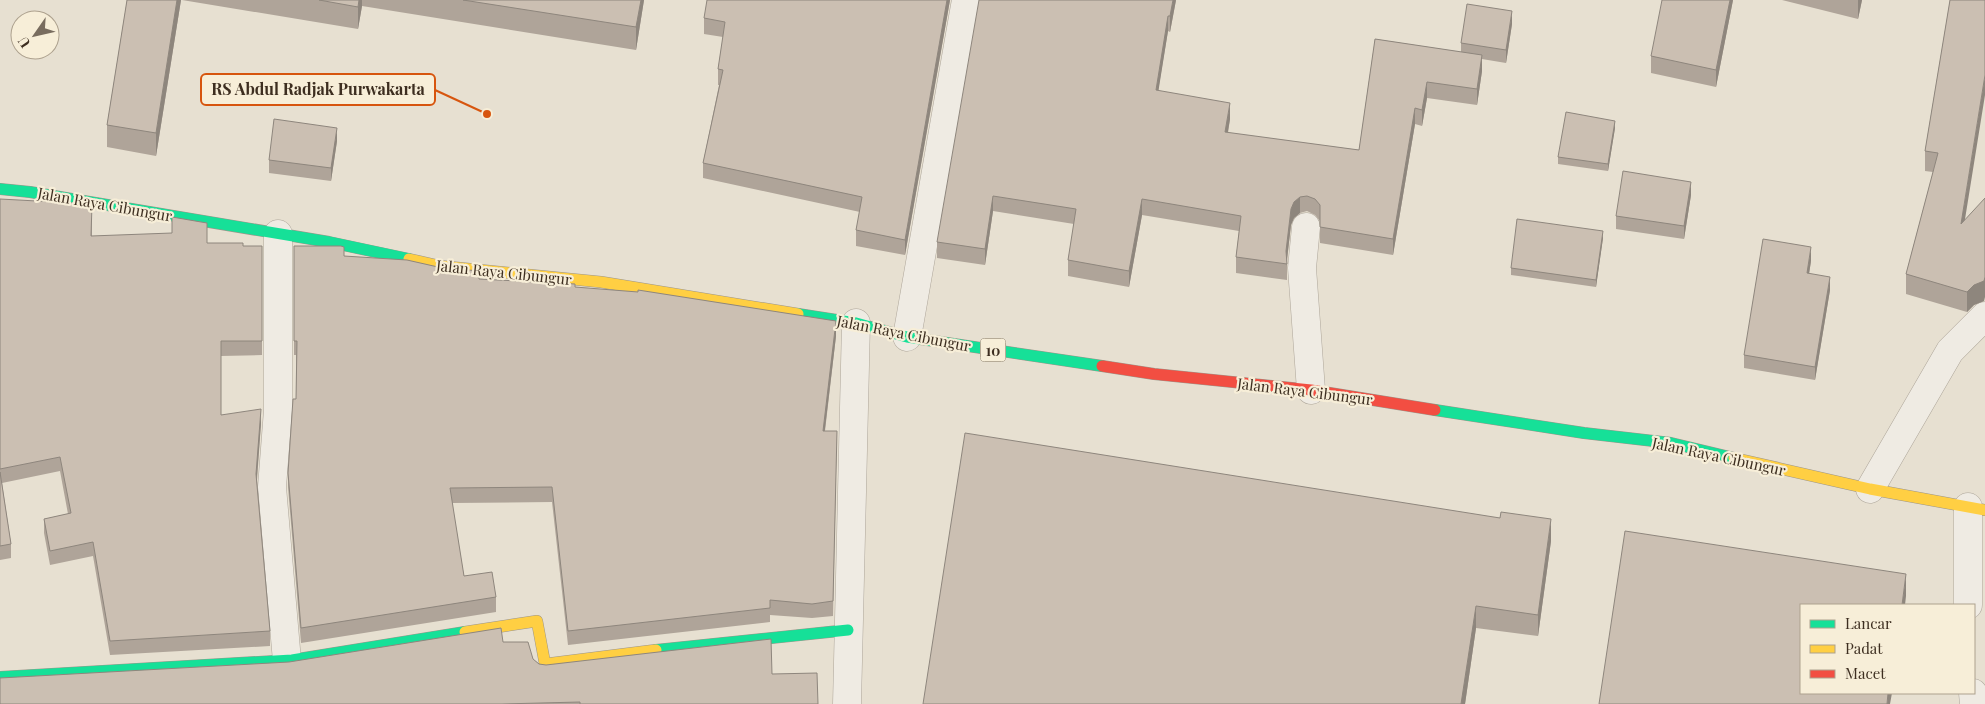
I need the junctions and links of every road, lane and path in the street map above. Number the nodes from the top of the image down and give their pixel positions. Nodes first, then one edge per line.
1 (966, 0) edge
2 (0, 190) edge
3 (1306, 227) dead end
4 (278, 234) junction
5 (1985, 316) edge
6 (856, 323) junction
7 (907, 337) junction
8 (1311, 390) junction
9 (1870, 489) junction
10 (1976, 508) edge
11 (1968, 604) edge
12 (848, 630) junction
13 (287, 661) junction
14 (0, 677) edge
15 (847, 704) edge

1 - 7 street
2 - 4 main road, Jalan Raya Cibungur / 10
3 - 8 street
4 - 6 main road, Jalan Raya Cibungur / 10
4 - 13 street
5 - 9 street
6 - 7 main road, Jalan Raya Cibungur / 10
6 - 12 street
7 - 8 main road, Jalan Raya Cibungur / 10
8 - 9 main road, Jalan Raya Cibungur / 10
9 - 10 main road, Jalan Raya Cibungur / 10
10 - 11 street
12 - 13 main road
12 - 15 street
13 - 14 main road

